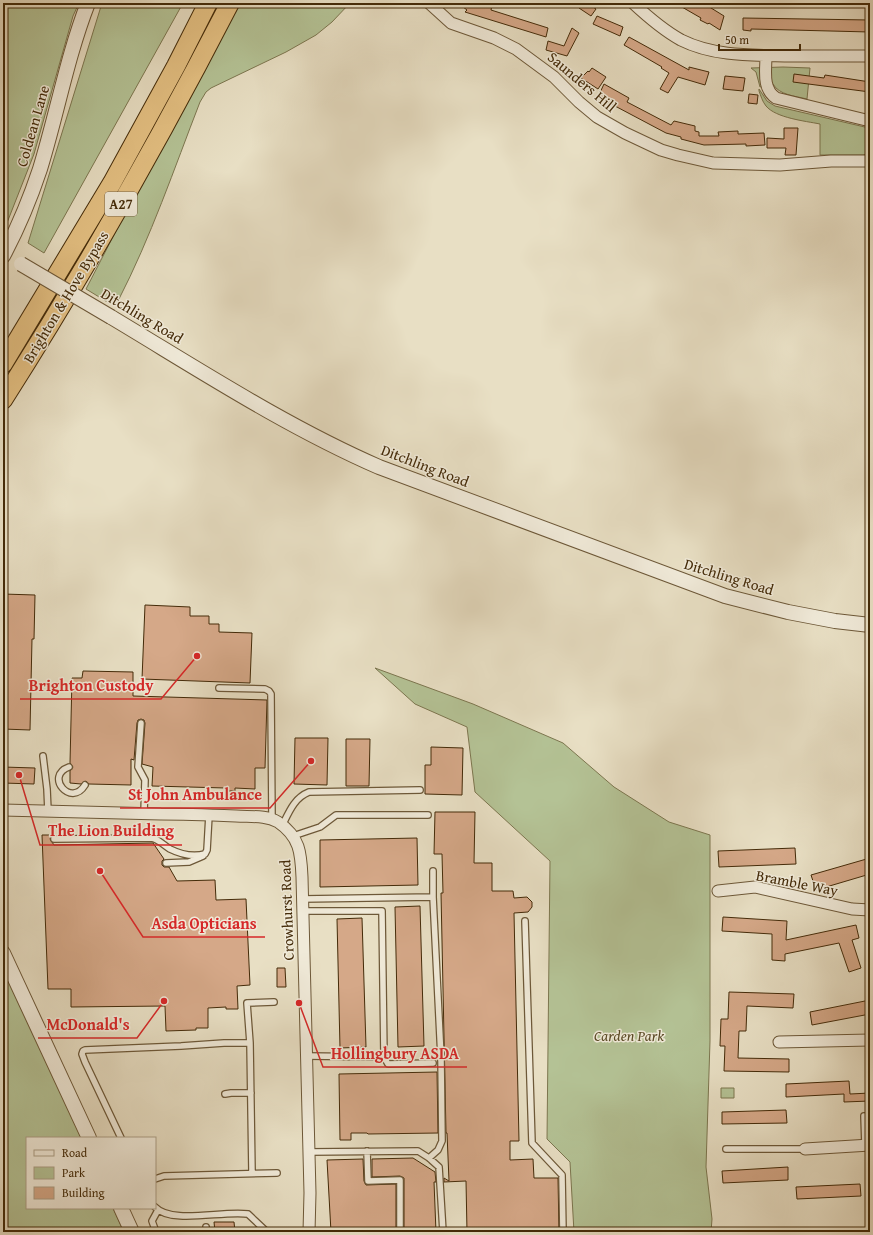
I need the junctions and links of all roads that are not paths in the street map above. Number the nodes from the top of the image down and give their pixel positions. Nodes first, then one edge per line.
1 (88, 3) edge
2 (208, 3) edge
3 (230, 3) edge
4 (429, 3) edge
5 (633, 3) edge
6 (766, 56) junction
7 (870, 56) edge
8 (870, 121) edge
9 (870, 161) edge
10 (3, 255) edge
11 (3, 364) edge
12 (3, 400) edge
13 (870, 625) edge
14 (220, 688) dead end
15 (141, 723) dead end
16 (43, 756) dead end
17 (69, 767) dead end
18 (85, 785) dead end
19 (420, 790) dead end
20 (3, 810) edge
21 (48, 811) junction
22 (144, 813) junction
23 (208, 814) junction
24 (428, 815) dead end
25 (272, 820) junction
26 (282, 826) junction
27 (293, 836) junction
28 (54, 839) dead end
29 (204, 854) junction
30 (166, 863) dead end
31 (433, 871) dead end
32 (718, 891) dead end
33 (433, 897) junction
34 (302, 899) junction
35 (870, 910) edge
36 (303, 911) junction
37 (525, 921) dead end
38 (3, 953) edge
39 (274, 1002) dead end
40 (870, 1040) edge
41 (250, 1042) junction
42 (779, 1042) dead end
43 (307, 1056) junction
44 (384, 1057) junction
45 (433, 1063) dead end
46 (251, 1093) junction
47 (225, 1094) dead end
48 (864, 1116) dead end
49 (89, 1137) edge
50 (121, 1137) edge
51 (868, 1145) edge
52 (726, 1149) dead end
53 (805, 1149) joint
54 (367, 1151) junction
55 (309, 1152) junction
56 (429, 1158) junction
57 (277, 1172) dead end
58 (252, 1173) junction
59 (156, 1179) edge
60 (121, 1209) edge
61 (156, 1209) edge
62 (132, 1232) edge
63 (156, 1232) edge
64 (267, 1232) edge
65 (309, 1232) edge
66 (400, 1232) edge
67 (443, 1232) edge
68 (563, 1232) edge

1 - 10 street, Coldean Lane
2 - 11 highway, Brighton & Hove Bypass / A27
3 - 12 highway, Brighton & Hove Bypass / A27
4 - 9 street, Saunders Hill
5 - 6 street
6 - 7 street
6 - 8 street
10 - 13 street, Ditchling Road, bridge
14 - 25 lane
15 - 22 lane
16 - 21 lane
17 - 18 lane
19 - 26 lane
20 - 21 street, Crowhurst Road
21 - 22 street, Crowhurst Road
22 - 23 street, Crowhurst Road
23 - 25 street, Crowhurst Road
23 - 29 lane
24 - 27 lane
25 - 26 street, Crowhurst Road
26 - 27 street, Crowhurst Road
27 - 34 street, Crowhurst Road
28 - 29 lane
29 - 30 lane
31 - 33 lane
32 - 35 street, Bramble Way
33 - 34 lane
33 - 56 lane
34 - 36 street, Crowhurst Road
36 - 43 street, Crowhurst Road
36 - 44 lane
37 - 68 lane
38 - 49 street
39 - 41 lane
40 - 42 street
41 - 46 lane
41 - 50 lane
43 - 44 lane
43 - 55 street, Crowhurst Road
44 - 45 lane
46 - 47 lane
46 - 58 lane
48 - 51 lane
51 - 53 street
52 - 53 lane
54 - 55 lane
54 - 56 lane
54 - 66 lane
55 - 65 street, Crowhurst Road
56 - 67 lane
57 - 58 lane
58 - 59 lane
60 - 62 street
61 - 63 lane
61 - 64 lane

